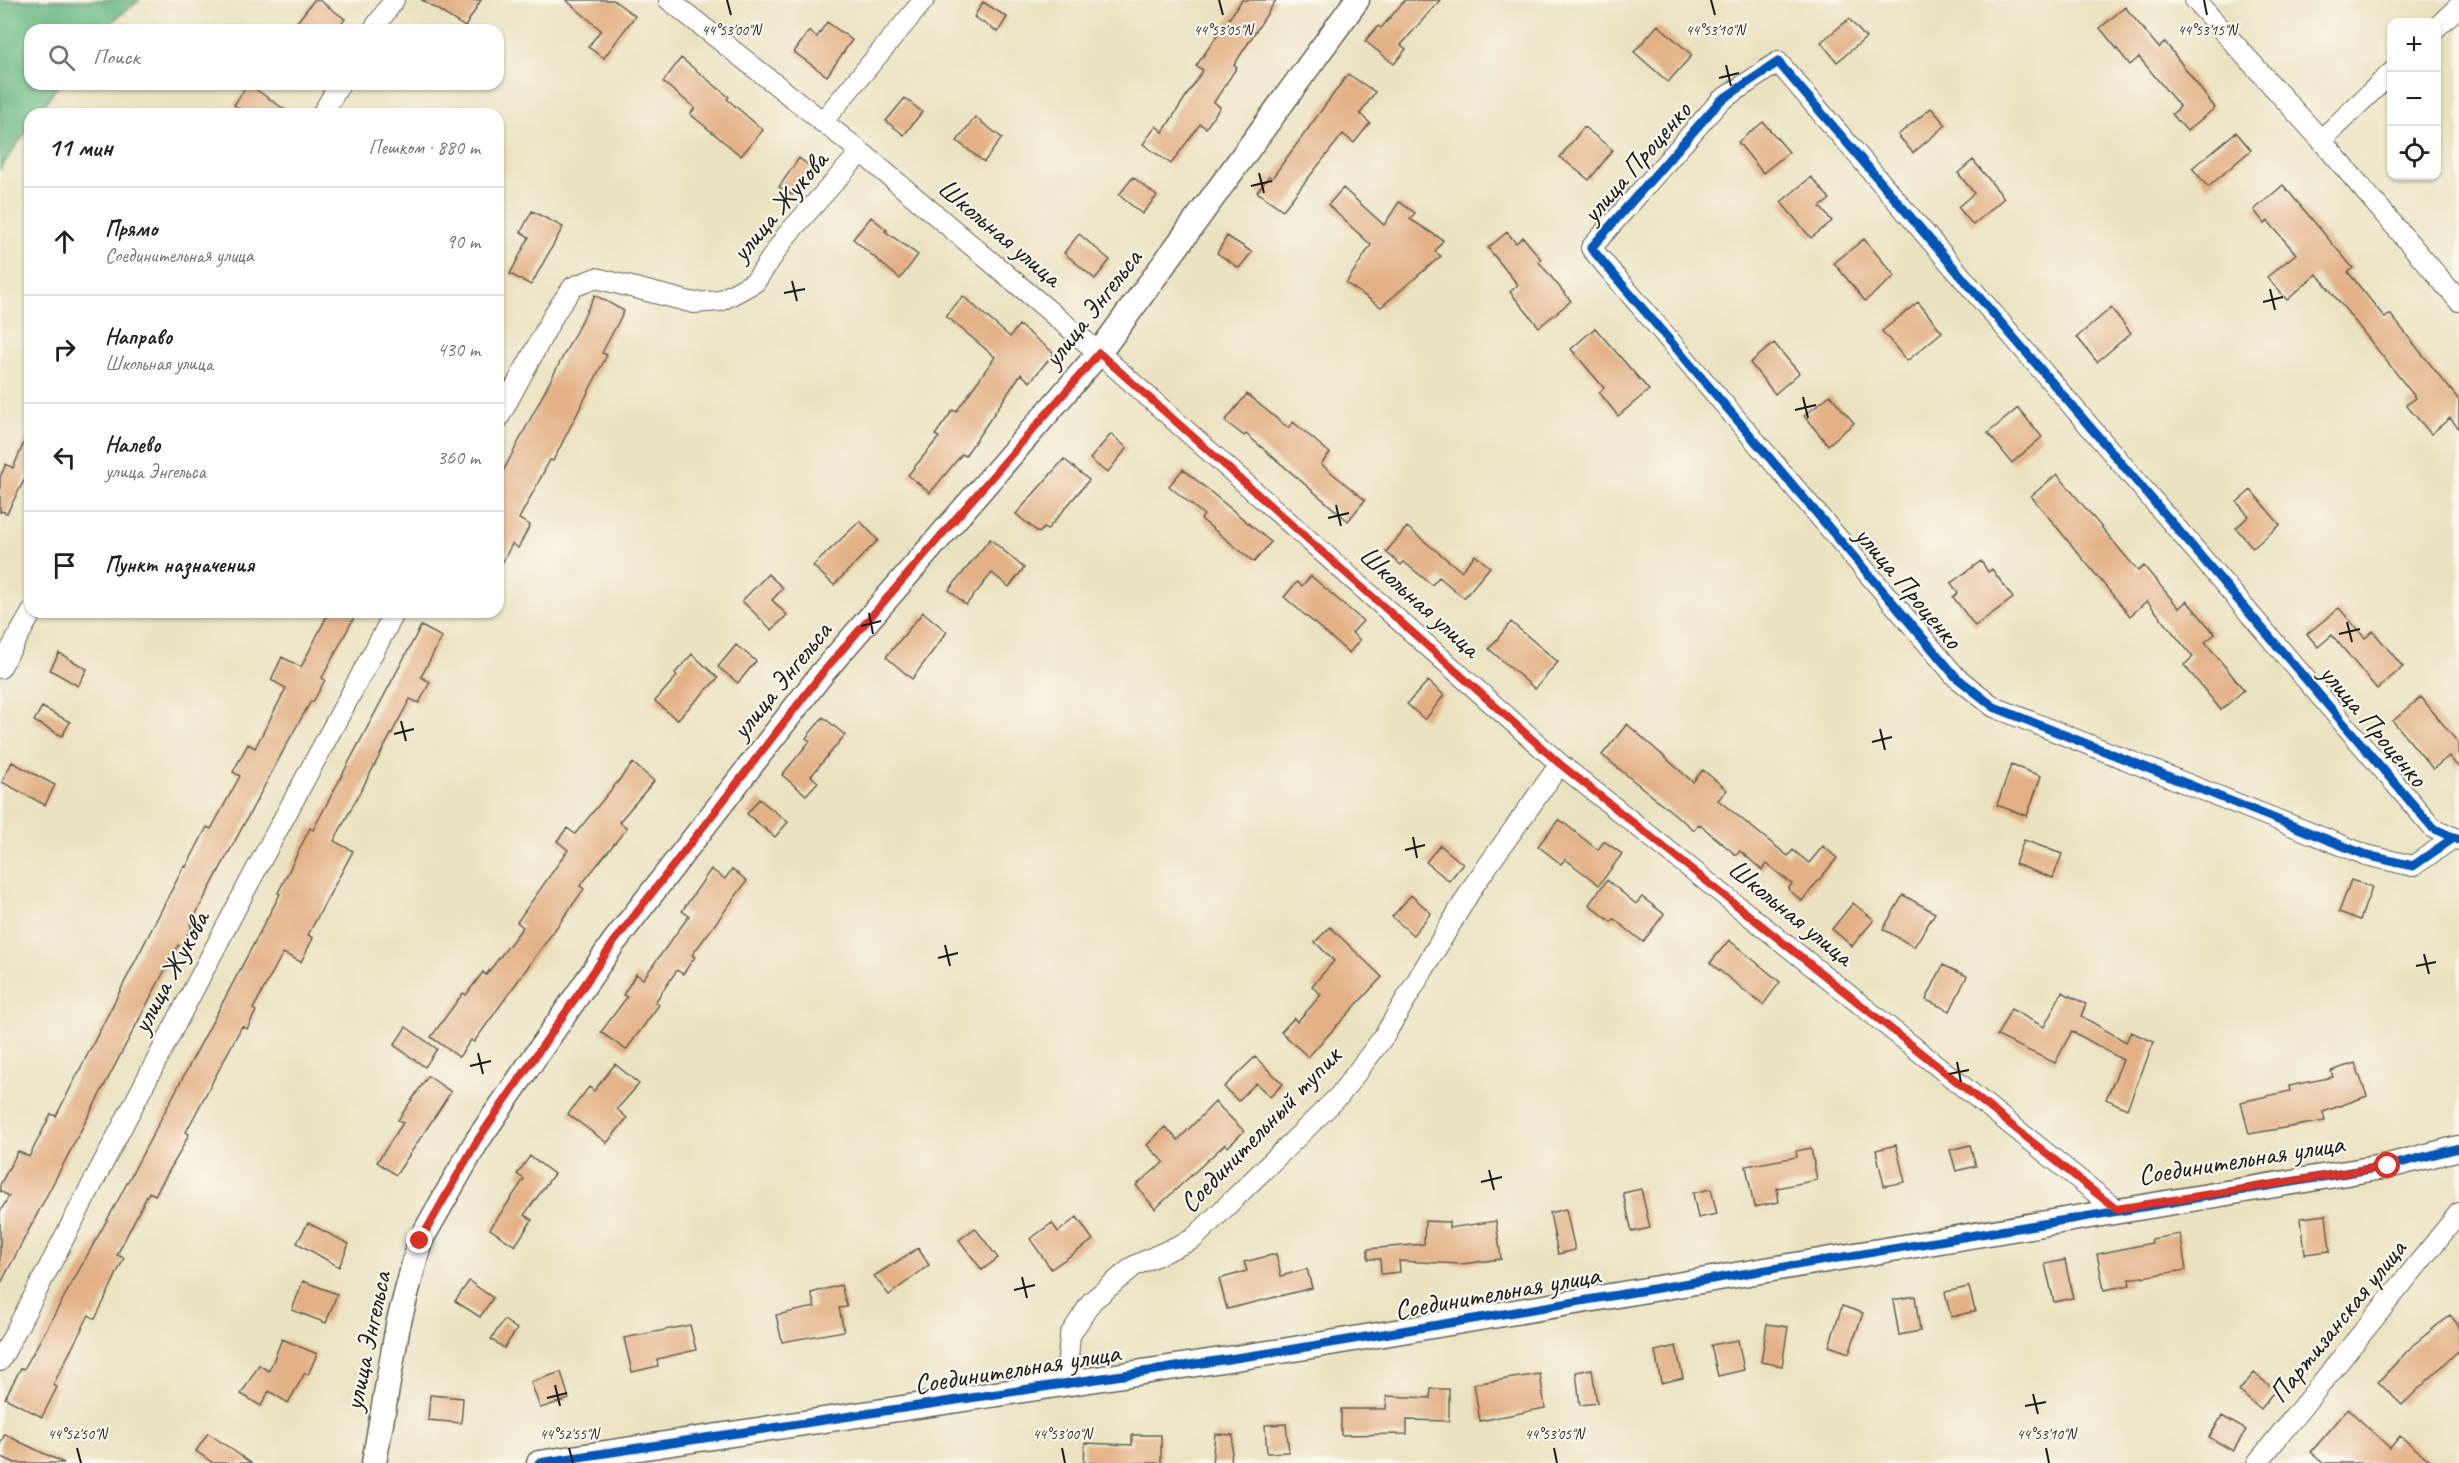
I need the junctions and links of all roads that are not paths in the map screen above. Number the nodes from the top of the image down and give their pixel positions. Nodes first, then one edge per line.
1 (394, 0) edge
2 (669, 0) edge
3 (924, 0) edge
4 (1357, 0) edge
5 (2194, 0) edge
6 (2459, 6) edge
7 (2441, 23) edge
8 (377, 24) edge
9 (2387, 76) edge
10 (336, 90) edge
11 (326, 108) edge
12 (822, 122) junction
13 (2321, 140) junction
14 (861, 152) junction
15 (2459, 301) edge
16 (1099, 353) junction
17 (504, 408) edge
18 (29, 618) edge
19 (392, 618) edge
20 (0, 668) edge
21 (1560, 764) junction
22 (2455, 840) edge
23 (2459, 1148) edge
24 (2116, 1209) junction
25 (2459, 1213) edge
26 (0, 1361) edge
27 (1066, 1383) junction
28 (374, 1463) edge
29 (539, 1463) edge
30 (2257, 1463) edge

1 - 8 street
2 - 12 street, Школьная улица
3 - 12 street, улица Жукова
4 - 16 street, улица Энгельса
5 - 13 street
6 - 7 street
9 - 13 street
10 - 11 street
12 - 14 street, Школьная улица
13 - 15 street
14 - 16 street, Школьная улица
14 - 17 street, улица Жукова
16 - 21 street, Школьная улица
16 - 28 street, улица Энгельса
18 - 20 street
19 - 26 street, улица Жукова
21 - 24 street, Школьная улица
21 - 27 street, Соединительный тупик
22 - 22 street, улица Проценко
23 - 24 street, Соединительная улица
24 - 27 street, Соединительная улица
25 - 30 street, Партизанская улица
27 - 29 street, Соединительная улица

